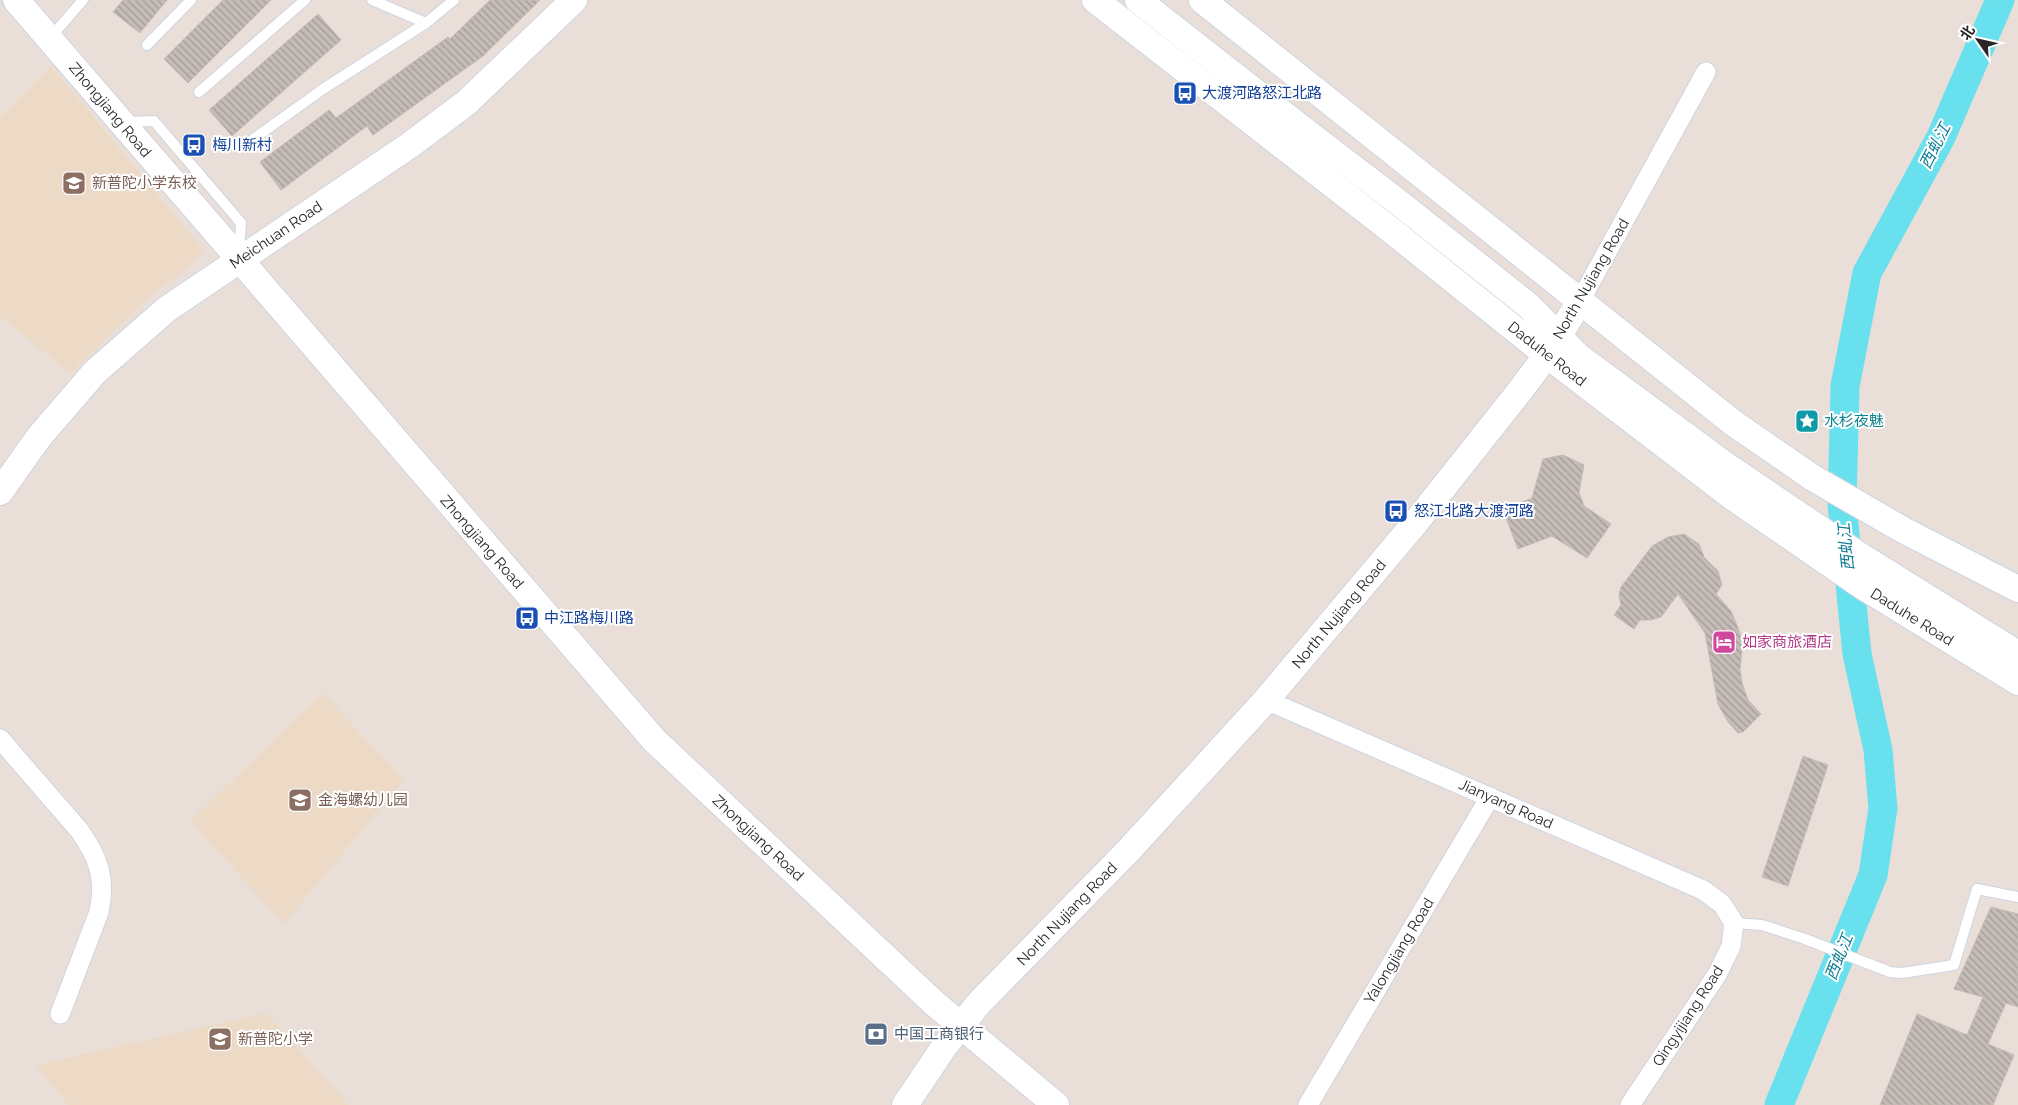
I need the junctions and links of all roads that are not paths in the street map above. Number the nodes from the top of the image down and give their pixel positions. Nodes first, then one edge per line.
1 (16, 0) edge
2 (83, 0) edge
3 (191, 0) edge
4 (305, 0) edge
5 (372, 0) edge
6 (454, 0) edge
7 (1095, 0) edge
8 (1202, 0) edge
9 (1141, 2) edge
10 (565, 5) edge
11 (426, 22) junction
12 (50, 39) junction
13 (147, 45) dead end
14 (1706, 72) dead end
15 (199, 92) dead end
16 (252, 140) dead end
17 (1378, 186) junction
18 (1468, 211) junction
19 (238, 260) junction
20 (1580, 301) junction
21 (1552, 346) junction
22 (0, 492) edge
23 (2018, 589) edge
24 (2018, 654) edge
25 (2018, 682) edge
26 (1266, 700) junction
27 (0, 739) edge
28 (1490, 797) junction
29 (2018, 897) edge
30 (1734, 923) junction
31 (60, 1014) dead end
32 (960, 1026) junction
33 (905, 1105) edge
34 (1056, 1105) edge
35 (1308, 1105) edge
36 (1630, 1105) edge

1 - 12 main road, Zhongjiang Road
2 - 12 lane
3 - 13 lane
4 - 15 lane
5 - 11 lane
6 - 11 lane
7 - 21 main road, Daduhe Road
8 - 18 main road
9 - 17 main road, Daduhe Road
10 - 19 main road, Meichuan Road
11 - 16 lane
12 - 19 main road, Zhongjiang Road
14 - 20 street, North Nujiang Road
17 - 18 main road
17 - 21 main road, Daduhe Road
18 - 20 main road
19 - 22 main road, Meichuan Road
19 - 32 main road, Zhongjiang Road
20 - 21 main road, North Nujiang Road
20 - 23 main road
21 - 24 main road, Daduhe Road
21 - 25 main road, Daduhe Road
21 - 26 main road, North Nujiang Road
26 - 28 street, Jianyang Road
26 - 32 main road, North Nujiang Road
27 - 31 street
28 - 30 street, Jianyang Road
28 - 35 street, Yalongjiang Road
29 - 30 lane
30 - 36 street, Qingyijiang Road
32 - 33 main road, North Nujiang Road
32 - 34 main road, Zhongjiang Road

